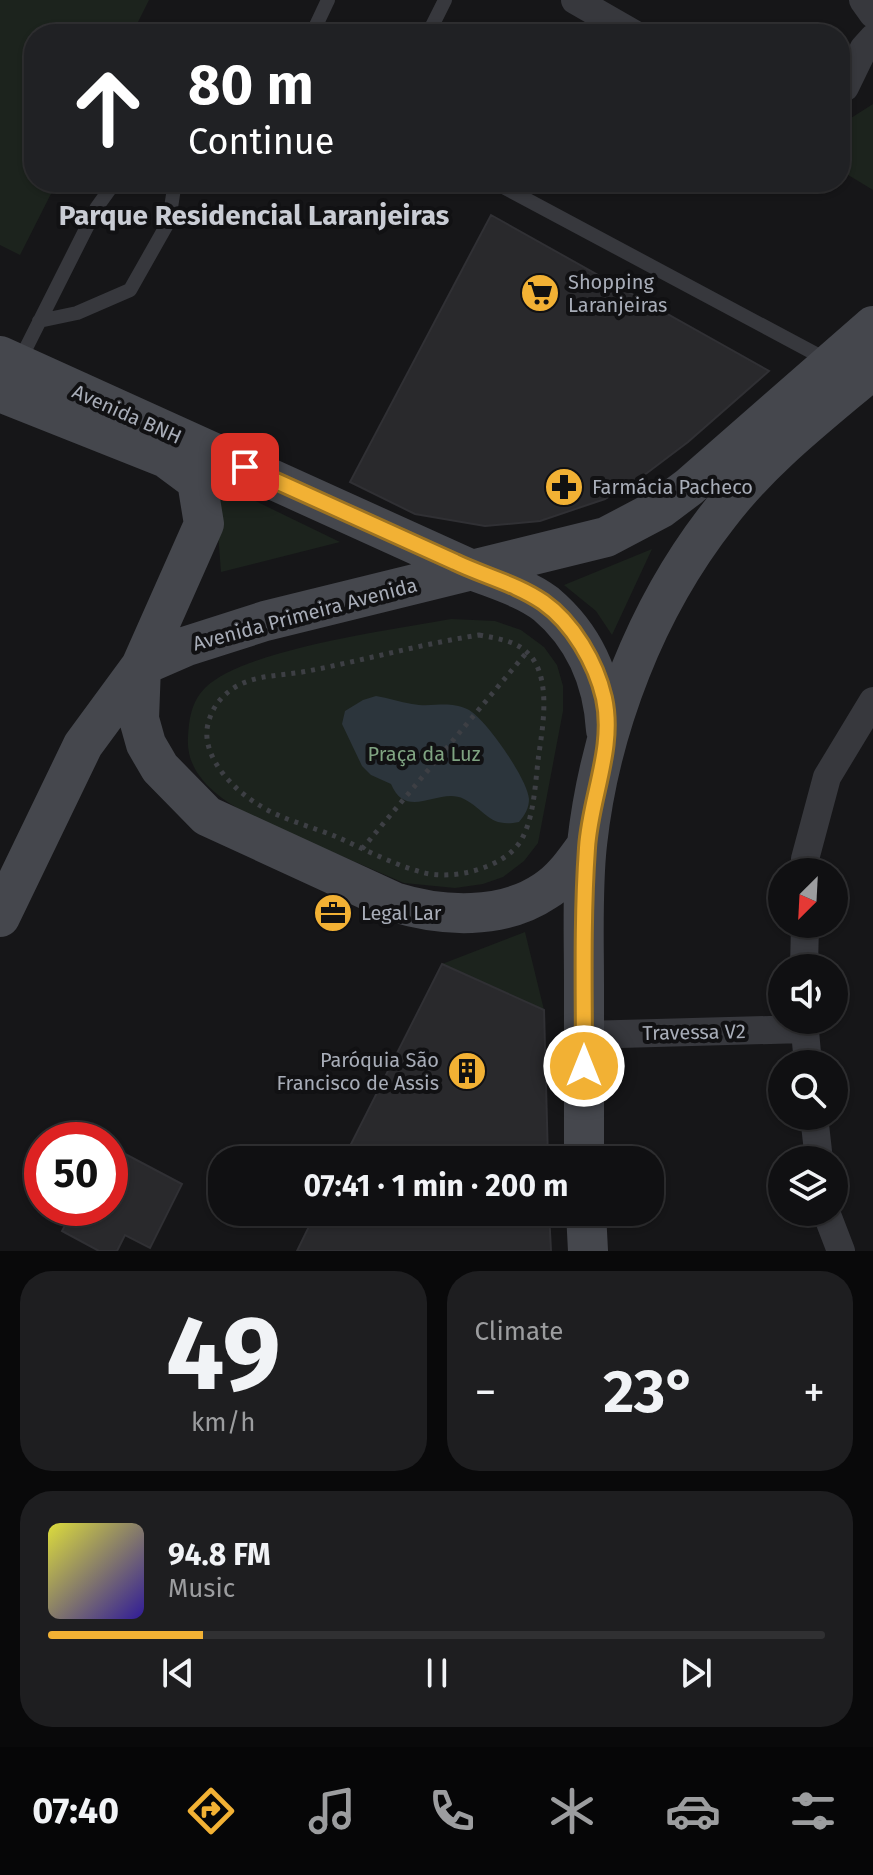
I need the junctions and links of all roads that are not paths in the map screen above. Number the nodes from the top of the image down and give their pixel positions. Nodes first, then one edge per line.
1 (328, 0) edge
2 (445, 0) edge
3 (575, 0) edge
4 (863, 0) edge
5 (873, 14) edge
6 (317, 24) edge
7 (433, 24) edge
8 (617, 24) edge
9 (873, 38) edge
10 (850, 74) edge
11 (873, 82) edge
12 (850, 87) edge
13 (108, 192) edge
14 (173, 192) edge
15 (513, 192) edge
16 (39, 321) junction
17 (873, 326) edge
18 (831, 362) junction
19 (6, 371) edge
20 (872, 372) edge
21 (472, 570) junction
22 (141, 666) junction
23 (873, 701) edge
24 (607, 740) junction
25 (587, 845) junction
26 (805, 858) edge
27 (0, 917) edge
28 (768, 1027) edge
29 (584, 1035) junction
30 (584, 1146) edge
31 (587, 1226) edge
32 (831, 1226) edge
33 (588, 1251) edge
34 (841, 1251) edge

1 - 6 lane
2 - 7 lane
3 - 8 street
4 - 5 street
9 - 10 street
11 - 12 street
13 - 16 lane
14 - 16 lane
15 - 18 lane
16 - 19 lane
17 - 18 main road, Avenida Primeira Avenida
18 - 21 main road, Avenida Primeira Avenida
19 - 21 main road, Avenida BNH
19 - 22 main road, Avenida BNH
20 - 24 main road
21 - 22 main road, Avenida Primeira Avenida
21 - 24 main road, Avenida BNH
22 - 25 main road
22 - 27 main road
23 - 26 street
24 - 25 main road
25 - 29 main road
28 - 29 street, Travessa V2
29 - 30 main road
31 - 33 main road
32 - 34 street

